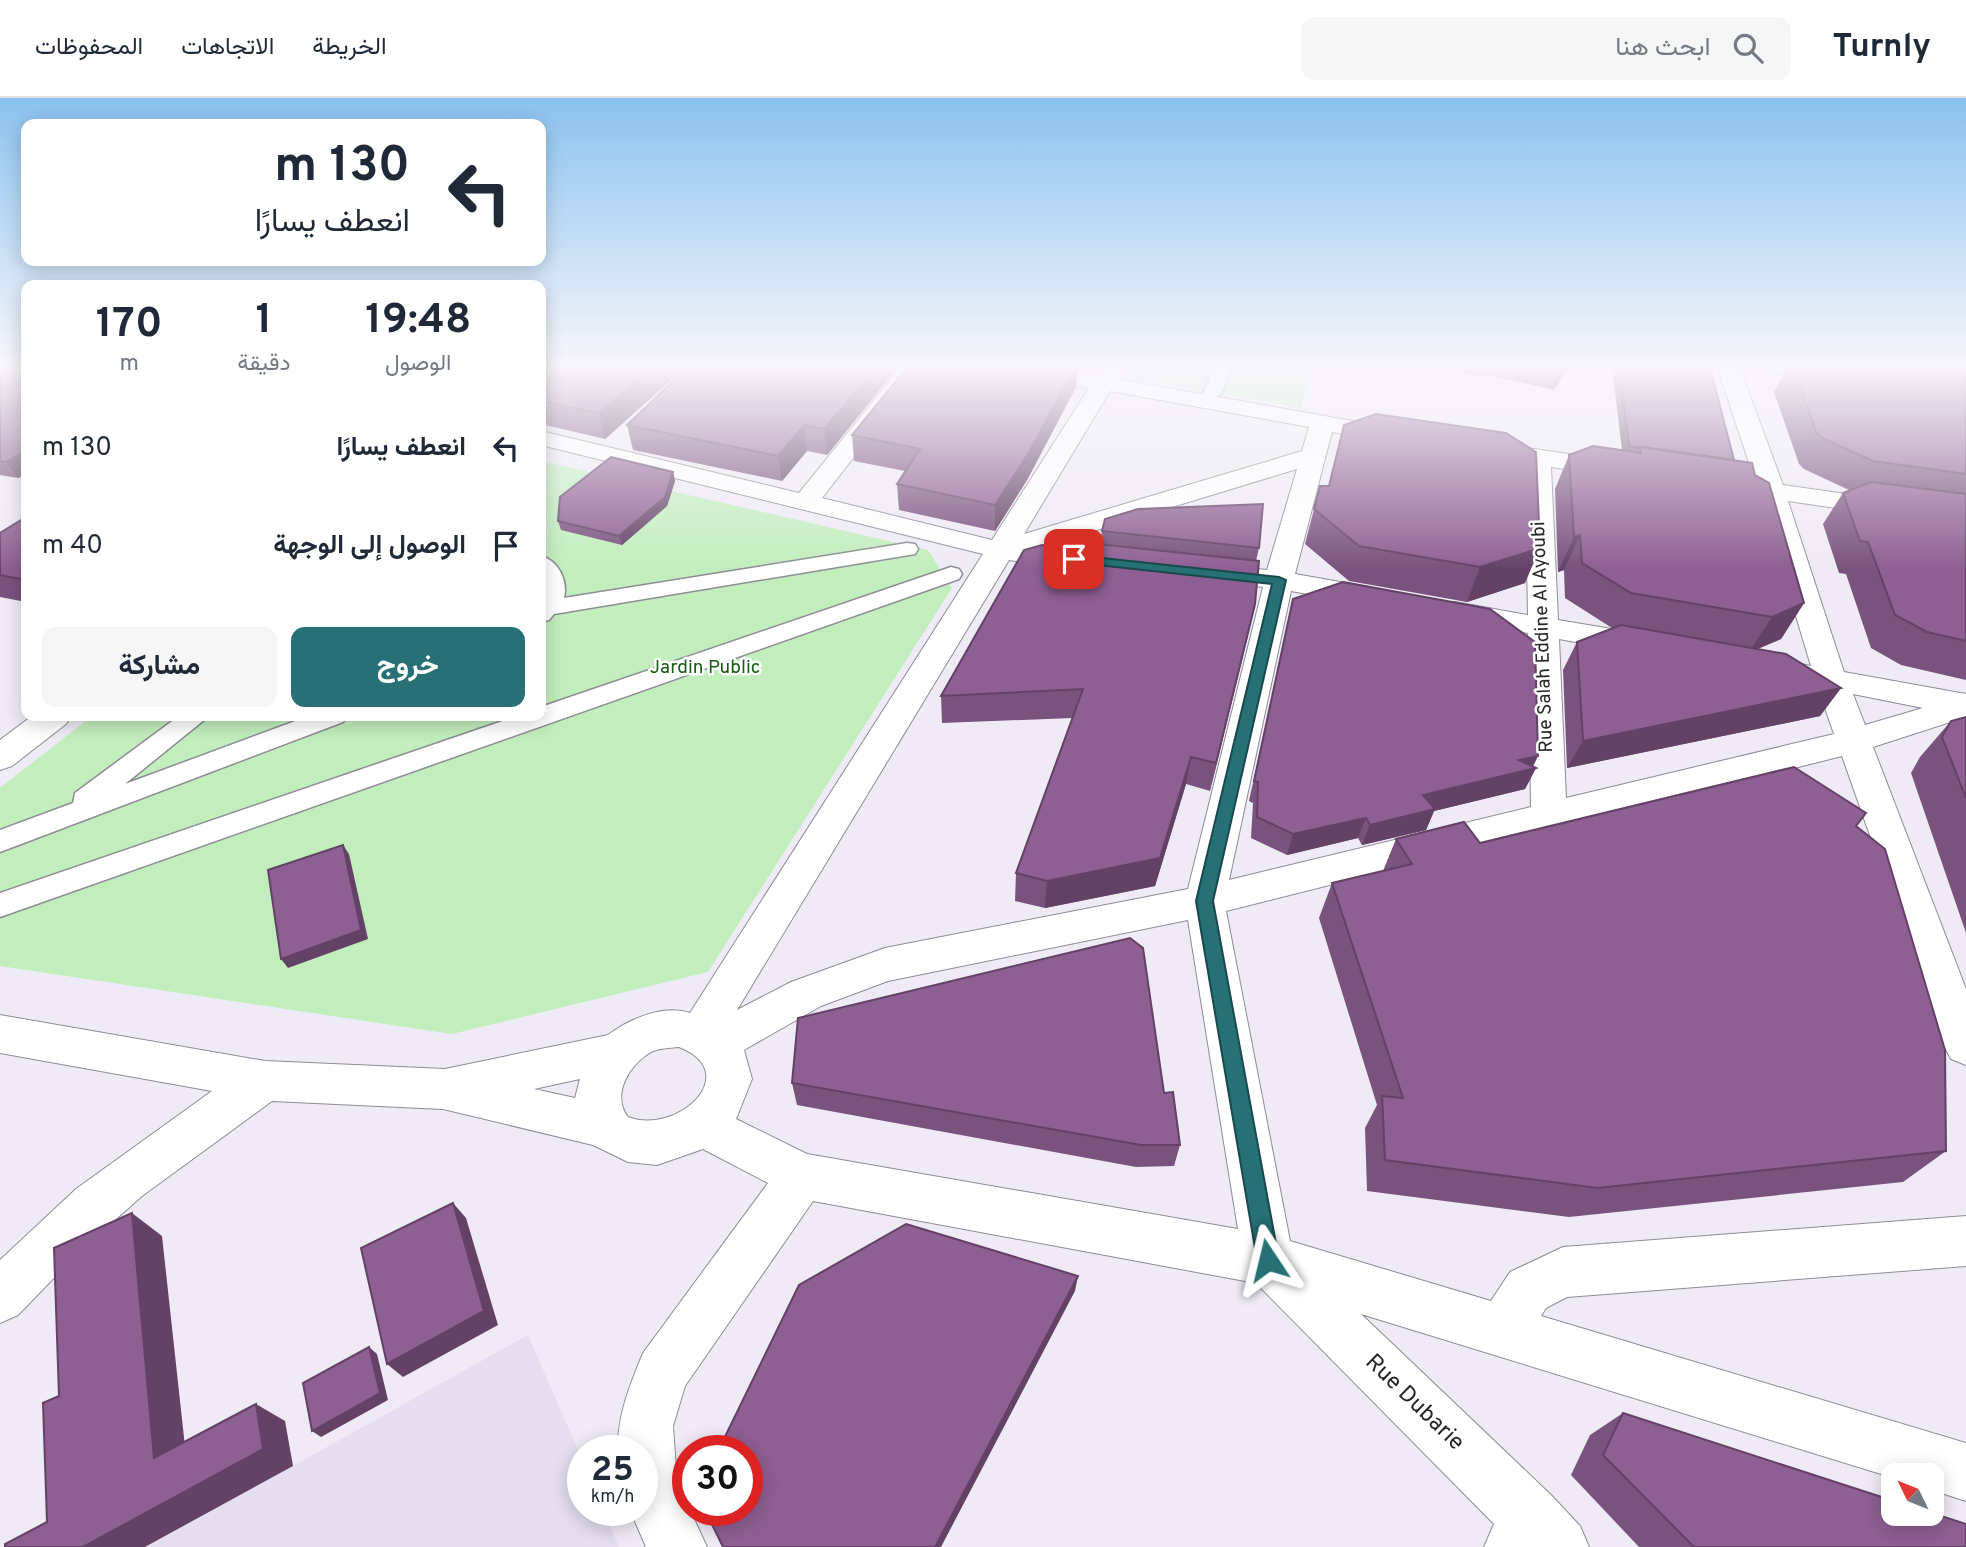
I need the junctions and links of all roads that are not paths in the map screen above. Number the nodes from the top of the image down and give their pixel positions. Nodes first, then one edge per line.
1 (860, 434) edge
2 (1072, 434) edge
3 (1301, 434) edge
4 (1752, 434) edge
5 (546, 438) edge
6 (1319, 439) junction
7 (1416, 439) edge
8 (1457, 445) edge
9 (1538, 458) junction
10 (1634, 472) edge
11 (1703, 482) edge
12 (1772, 492) junction
13 (806, 501) junction
14 (1966, 519) edge
15 (906, 550) dead end
16 (1000, 550) junction
17 (1102, 562) edge
18 (546, 570) edge
19 (1184, 570) edge
20 (951, 574) dead end
21 (1279, 580) junction
22 (546, 609) edge
23 (546, 612) edge
24 (1544, 626) junction
25 (1667, 649) edge
26 (1749, 664) edge
27 (1831, 680) junction
28 (1966, 705) edge
29 (546, 715) edge
30 (48, 721) edge
31 (189, 721) edge
32 (321, 721) edge
33 (529, 721) edge
34 (1853, 741) junction
35 (0, 758) edge
36 (63, 817) junction
37 (1549, 817) junction
38 (0, 841) edge
39 (1205, 901) junction
40 (0, 905) edge
41 (0, 1034) edge
42 (709, 1038) junction
43 (0, 1039) edge
44 (1966, 1046) edge
45 (618, 1052) junction
46 (265, 1081) junction
47 (443, 1089) junction
48 (703, 1126) junction
49 (608, 1128) junction
50 (802, 1176) junction
51 (1966, 1241) edge
52 (1268, 1260) junction
53 (0, 1297) edge
54 (1502, 1331) junction
55 (1966, 1472) edge
56 (1534, 1536) edge
57 (677, 1547) edge

1 - 13 street
2 - 16 street
3 - 6 street
4 - 12 street
5 - 13 street
6 - 7 street
6 - 16 street
6 - 21 street
8 - 9 street
9 - 10 street
9 - 24 street, Rue Salah Eddine Al Ayoubi
11 - 12 street
12 - 14 street
12 - 27 street
13 - 16 street
15 - 23 street
16 - 17 street
16 - 42 street
18 - 22 street
19 - 21 street
20 - 29 street
21 - 24 street
21 - 39 street
24 - 25 street
24 - 37 street, Rue Salah Eddine Al Ayoubi
26 - 27 street
27 - 28 street
27 - 34 street
28 - 34 street
30 - 35 street
31 - 36 street
32 - 36 street
33 - 40 street
34 - 37 street
34 - 44 street
36 - 38 street
37 - 39 street
39 - 42 street
39 - 52 street
41 - 43 street
41 - 46 street
42 - 45 street
42 - 48 street
45 - 47 street
45 - 49 street
46 - 47 street
46 - 53 street
47 - 49 street
48 - 49 street
48 - 50 street
50 - 52 street
50 - 57 street
51 - 54 street
52 - 54 street
52 - 56 street, Rue Dubarie
54 - 55 street

